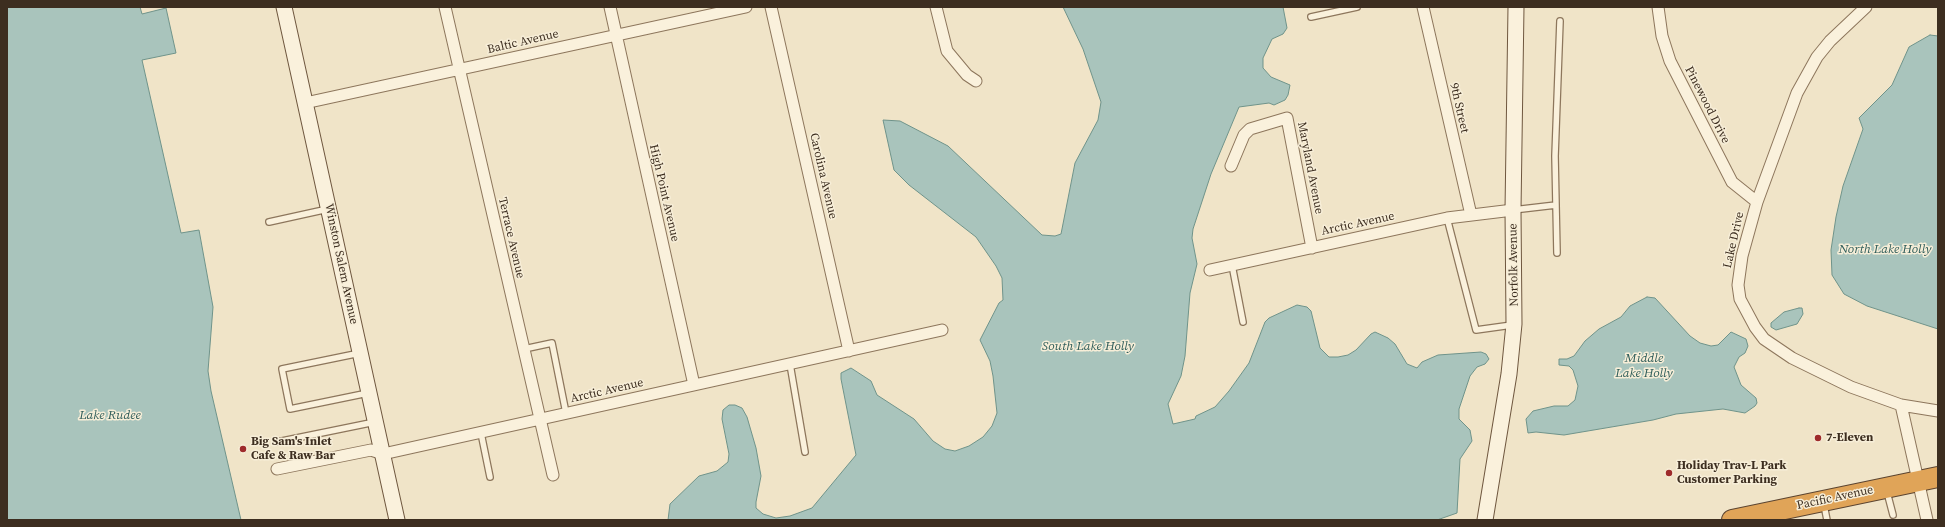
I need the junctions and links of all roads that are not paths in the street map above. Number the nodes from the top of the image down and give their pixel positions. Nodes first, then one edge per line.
1 (284, 7) edge
2 (445, 7) edge
3 (610, 7) edge
4 (746, 7) edge
5 (771, 7) edge
6 (936, 7) edge
7 (1357, 7) edge
8 (1423, 7) edge
9 (1516, 7) edge
10 (1658, 7) edge
11 (1866, 7) edge
12 (1311, 17) dead end
13 (1560, 21) dead end
14 (616, 35) junction
15 (458, 70) junction
16 (976, 81) dead end
17 (305, 103) junction
18 (1231, 166) dead end
19 (1757, 202) junction
20 (1556, 205) junction
21 (329, 209) junction
22 (1513, 210) junction
23 (1471, 214) junction
24 (1447, 218) junction
25 (270, 222) dead end
26 (1312, 248) junction
27 (1557, 253) dead end
28 (1232, 265) junction
29 (1210, 270) dead end
30 (1243, 322) dead end
31 (1514, 324) junction
32 (942, 330) dead end
33 (524, 349) junction
34 (849, 350) junction
35 (360, 353) junction
36 (790, 364) junction
37 (694, 385) junction
38 (369, 392) junction
39 (1901, 405) junction
40 (1938, 411) edge
41 (566, 413) junction
42 (540, 419) junction
43 (375, 422) junction
44 (481, 432) junction
45 (277, 442) dead end
46 (806, 452) dead end
47 (383, 454) junction
48 (277, 469) dead end
49 (552, 475) dead end
50 (490, 477) dead end
51 (1938, 477) edge
52 (1918, 481) junction
53 (1886, 488) junction
54 (1823, 501) junction
55 (1892, 515) dead end
56 (397, 520) edge
57 (1485, 520) edge
58 (1732, 520) edge
59 (1827, 520) edge
60 (1927, 520) edge

1 - 17 street, Winston Salem Avenue
2 - 15 street, Terrace Avenue
3 - 14 street, High Point Avenue
4 - 14 street, Baltic Avenue
5 - 34 street, Carolina Avenue
6 - 16 street
7 - 12 lane
8 - 23 street, 9th Street
9 - 22 street, Norfolk Avenue
10 - 19 street, Pinewood Drive
11 - 19 street, Lake Drive
13 - 20 lane
14 - 15 street, Baltic Avenue
14 - 37 street, High Point Avenue
15 - 17 street, Baltic Avenue
15 - 33 street, Terrace Avenue
17 - 21 street, Winston Salem Avenue
18 - 26 street, Maryland Avenue
19 - 39 street, Lake Drive
20 - 22 lane
20 - 27 lane
21 - 25 lane
21 - 35 street, Winston Salem Avenue
22 - 23 street, Arctic Avenue
22 - 31 street, Norfolk Avenue
23 - 24 street, Arctic Avenue
24 - 26 street, Arctic Avenue
24 - 31 lane
26 - 28 street, Arctic Avenue
28 - 29 street, Arctic Avenue
28 - 30 lane
31 - 57 street, Norfolk Avenue
32 - 34 street, Arctic Avenue
33 - 41 lane
33 - 42 street, Terrace Avenue
34 - 36 street, Arctic Avenue
35 - 38 street, Winston Salem Avenue
35 - 38 lane
36 - 37 street, Arctic Avenue
36 - 46 lane
37 - 41 street, Arctic Avenue
38 - 43 street, Winston Salem Avenue
39 - 40 street, Lake Drive
39 - 52 street
41 - 42 street, Arctic Avenue
42 - 44 street, Arctic Avenue
42 - 49 street, Terrace Avenue
43 - 45 lane
43 - 47 street, Winston Salem Avenue
44 - 47 street, Arctic Avenue
44 - 50 lane
47 - 48 street, Arctic Avenue
47 - 56 street, Winston Salem Avenue
51 - 52 highway, Pacific Avenue
52 - 53 highway, Pacific Avenue
52 - 60 street
53 - 54 highway, Pacific Avenue
53 - 55 lane
54 - 58 highway, Pacific Avenue
54 - 59 lane

